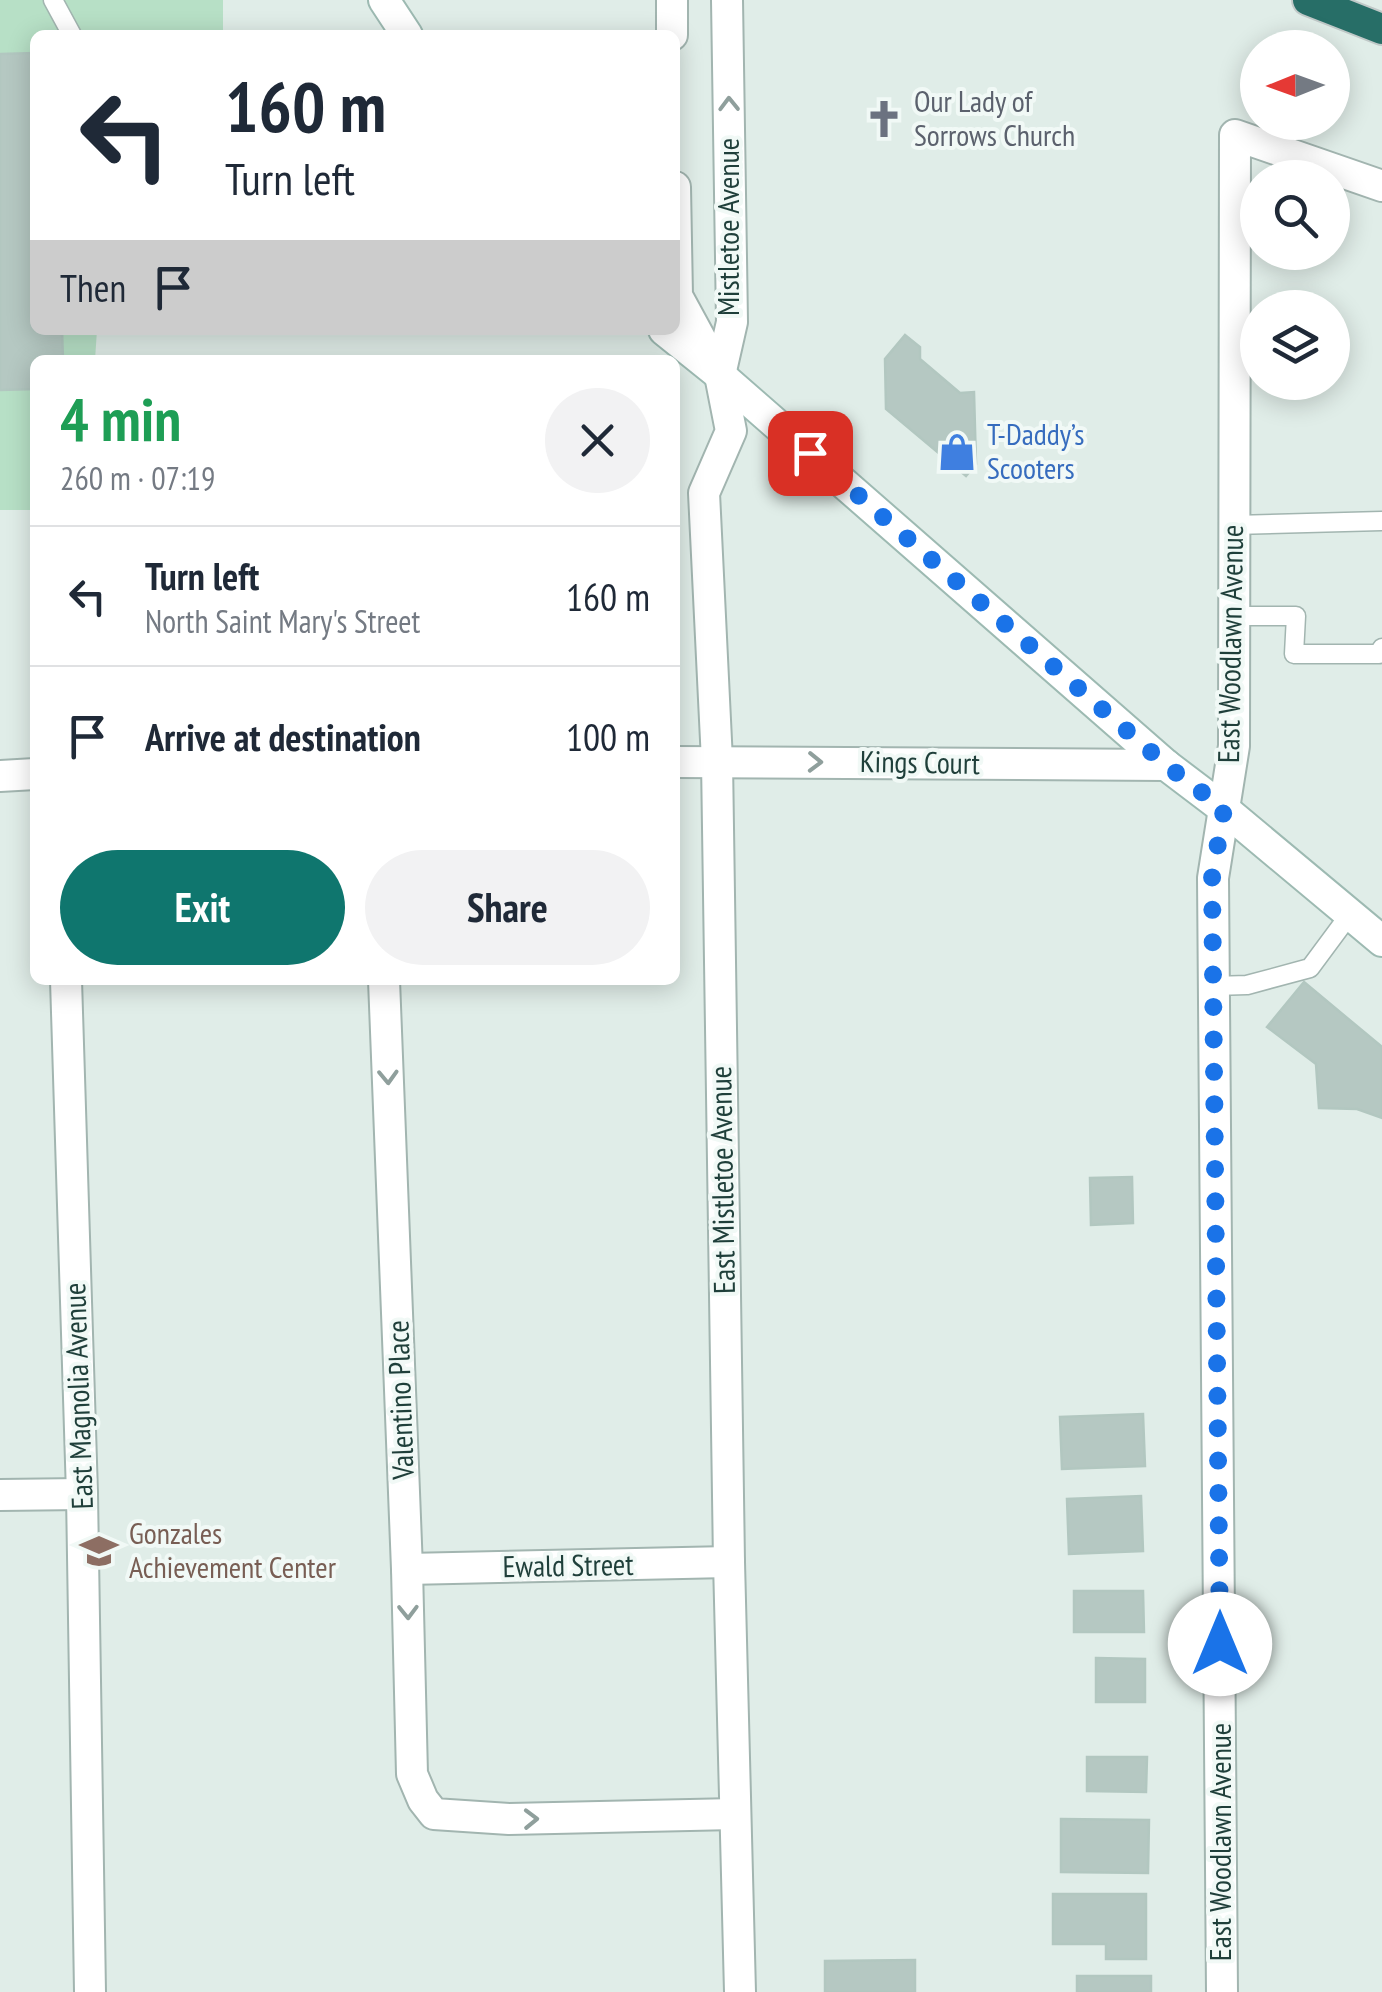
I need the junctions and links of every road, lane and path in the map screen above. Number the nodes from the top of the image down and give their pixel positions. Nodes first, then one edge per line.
1 (53, 0) edge
2 (384, 0) edge
3 (672, 0) edge
4 (727, 0) edge
5 (1308, 0) edge
6 (1382, 29) edge
7 (69, 30) edge
8 (405, 30) edge
9 (672, 30) edge
10 (1382, 186) edge
11 (680, 302) edge
12 (670, 335) edge
13 (720, 375) junction
14 (1382, 521) edge
15 (1234, 525) junction
16 (1234, 616) junction
17 (1382, 648) edge
18 (680, 762) edge
19 (717, 762) junction
20 (1166, 765) junction
21 (30, 774) edge
22 (0, 776) edge
23 (1224, 809) junction
24 (1350, 914) junction
25 (1382, 940) edge
26 (66, 985) edge
27 (384, 985) edge
28 (1214, 986) junction
29 (82, 1494) junction
30 (0, 1495) edge
31 (729, 1562) junction
32 (408, 1569) junction
33 (736, 1814) junction
34 (90, 1992) edge
35 (740, 1992) edge
36 (1222, 1992) edge

1 - 7 lane
2 - 8 street
3 - 9 street
13 -> 4 street, Mistletoe Avenue
5 - 6 highway
10 - 15 street, East Woodlawn Avenue
11 - 13 street, Mistletoe Avenue
12 - 13 street
13 - 19 street, East Mistletoe Avenue
13 - 20 street
14 - 15 lane
15 - 16 street, East Woodlawn Avenue
16 - 17 lane
16 - 23 street, East Woodlawn Avenue
18 - 19 street, Kings Court
19 -> 20 street, Kings Court
19 - 31 street, East Mistletoe Avenue
20 - 23 street
21 - 22 street
23 - 24 street
23 - 28 street, East Woodlawn Avenue
24 - 25 street
24 - 28 lane
26 - 29 street, East Magnolia Avenue
27 -> 32 street, Valentino Place
28 - 36 street, East Woodlawn Avenue
29 - 30 street
29 - 34 street, East Magnolia Avenue
31 - 32 street, Ewald Street
31 - 33 street, East Mistletoe Avenue
32 -> 33 street, Valentino Place
33 - 35 street, East Mistletoe Avenue

